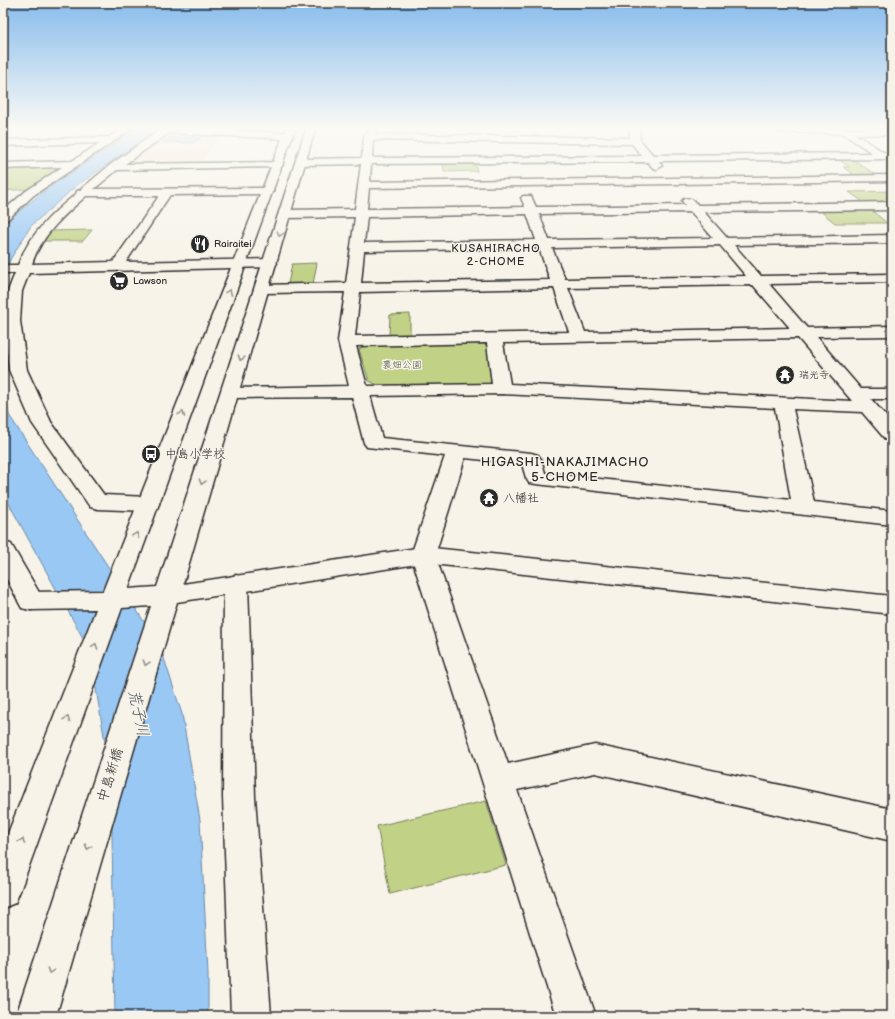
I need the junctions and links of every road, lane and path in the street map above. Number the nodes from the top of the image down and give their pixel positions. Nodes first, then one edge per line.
1 (54, 177) edge
2 (102, 177) edge
3 (273, 177) edge
4 (298, 177) edge
5 (365, 177) edge
6 (519, 177) edge
7 (666, 177) edge
8 (892, 178) edge
9 (670, 181) junction
10 (522, 183) junction
11 (364, 185) junction
12 (268, 191) junction
13 (167, 192) junction
14 (10, 193) dead end
15 (30, 193) junction
16 (81, 193) junction
17 (892, 206) edge
18 (694, 208) junction
19 (532, 210) junction
20 (361, 212) junction
21 (286, 214) junction
22 (3, 217) edge
23 (892, 239) edge
24 (723, 241) junction
25 (544, 244) junction
26 (358, 247) junction
27 (270, 263) junction
28 (240, 264) junction
29 (117, 266) junction
30 (14, 268) edge
31 (892, 278) edge
32 (757, 280) junction
33 (559, 284) junction
34 (353, 288) junction
35 (262, 289) junction
36 (892, 331) edge
37 (804, 333) junction
38 (579, 337) junction
39 (494, 339) junction
40 (346, 342) junction
41 (502, 389) junction
42 (359, 391) junction
43 (230, 393) junction
44 (892, 394) edge
45 (862, 401) junction
46 (783, 404) junction
47 (892, 435) edge
48 (457, 451) junction
49 (148, 504) junction
50 (804, 508) junction
51 (892, 518) edge
52 (3, 550) edge
53 (423, 555) junction
54 (236, 584) junction
55 (156, 596) junction
56 (112, 600) junction
57 (892, 605) edge
58 (498, 780) junction
59 (892, 825) edge
60 (3, 891) edge
61 (36, 1016) edge
62 (251, 1016) edge
63 (576, 1016) edge

1 - 15 street
2 - 16 street
3 - 12 street
4 - 21 street, 中島新橋
5 - 11 street
6 - 10 street
7 - 9 street
8 - 9 street
9 - 10 street
9 - 18 street
10 - 11 street
10 - 19 street
11 - 20 street
12 - 13 street
12 - 28 street
13 - 16 street
13 - 29 street
14 - 15 street
15 - 22 street
16 - 30 street
17 - 18 street
18 - 19 street
18 - 24 street
19 - 20 street
19 - 25 street
20 - 21 street
20 - 26 street
21 -> 27 street, 中島新橋
23 - 24 street
24 - 25 street
24 - 32 street
25 - 26 street
25 - 33 street
26 - 34 street
27 - 28 street
27 - 35 street, 中島新橋
28 - 29 street
49 -> 28 street
29 - 30 street
30 - 49 street
31 - 32 street
32 - 33 street
32 - 37 street
33 - 34 street
33 - 38 street
34 - 35 street
34 - 40 street
35 -> 43 street, 中島新橋
36 - 37 street
37 - 38 street
37 - 45 street
38 - 39 street
39 - 40 street
39 - 41 street
40 - 42 street
41 - 42 street
41 - 46 street
42 - 43 street
42 - 48 street
43 -> 55 street, 中島新橋
44 - 45 street
45 - 46 street
45 - 47 street
46 - 50 street
48 - 50 street
48 - 53 street
56 -> 49 street
50 - 51 street
52 - 56 street
53 - 54 street
53 - 57 street
53 - 58 street
54 - 55 street
54 - 62 street
55 - 56 street
55 -> 61 street, 中島新橋
60 -> 56 street
58 - 59 street
58 - 63 street

